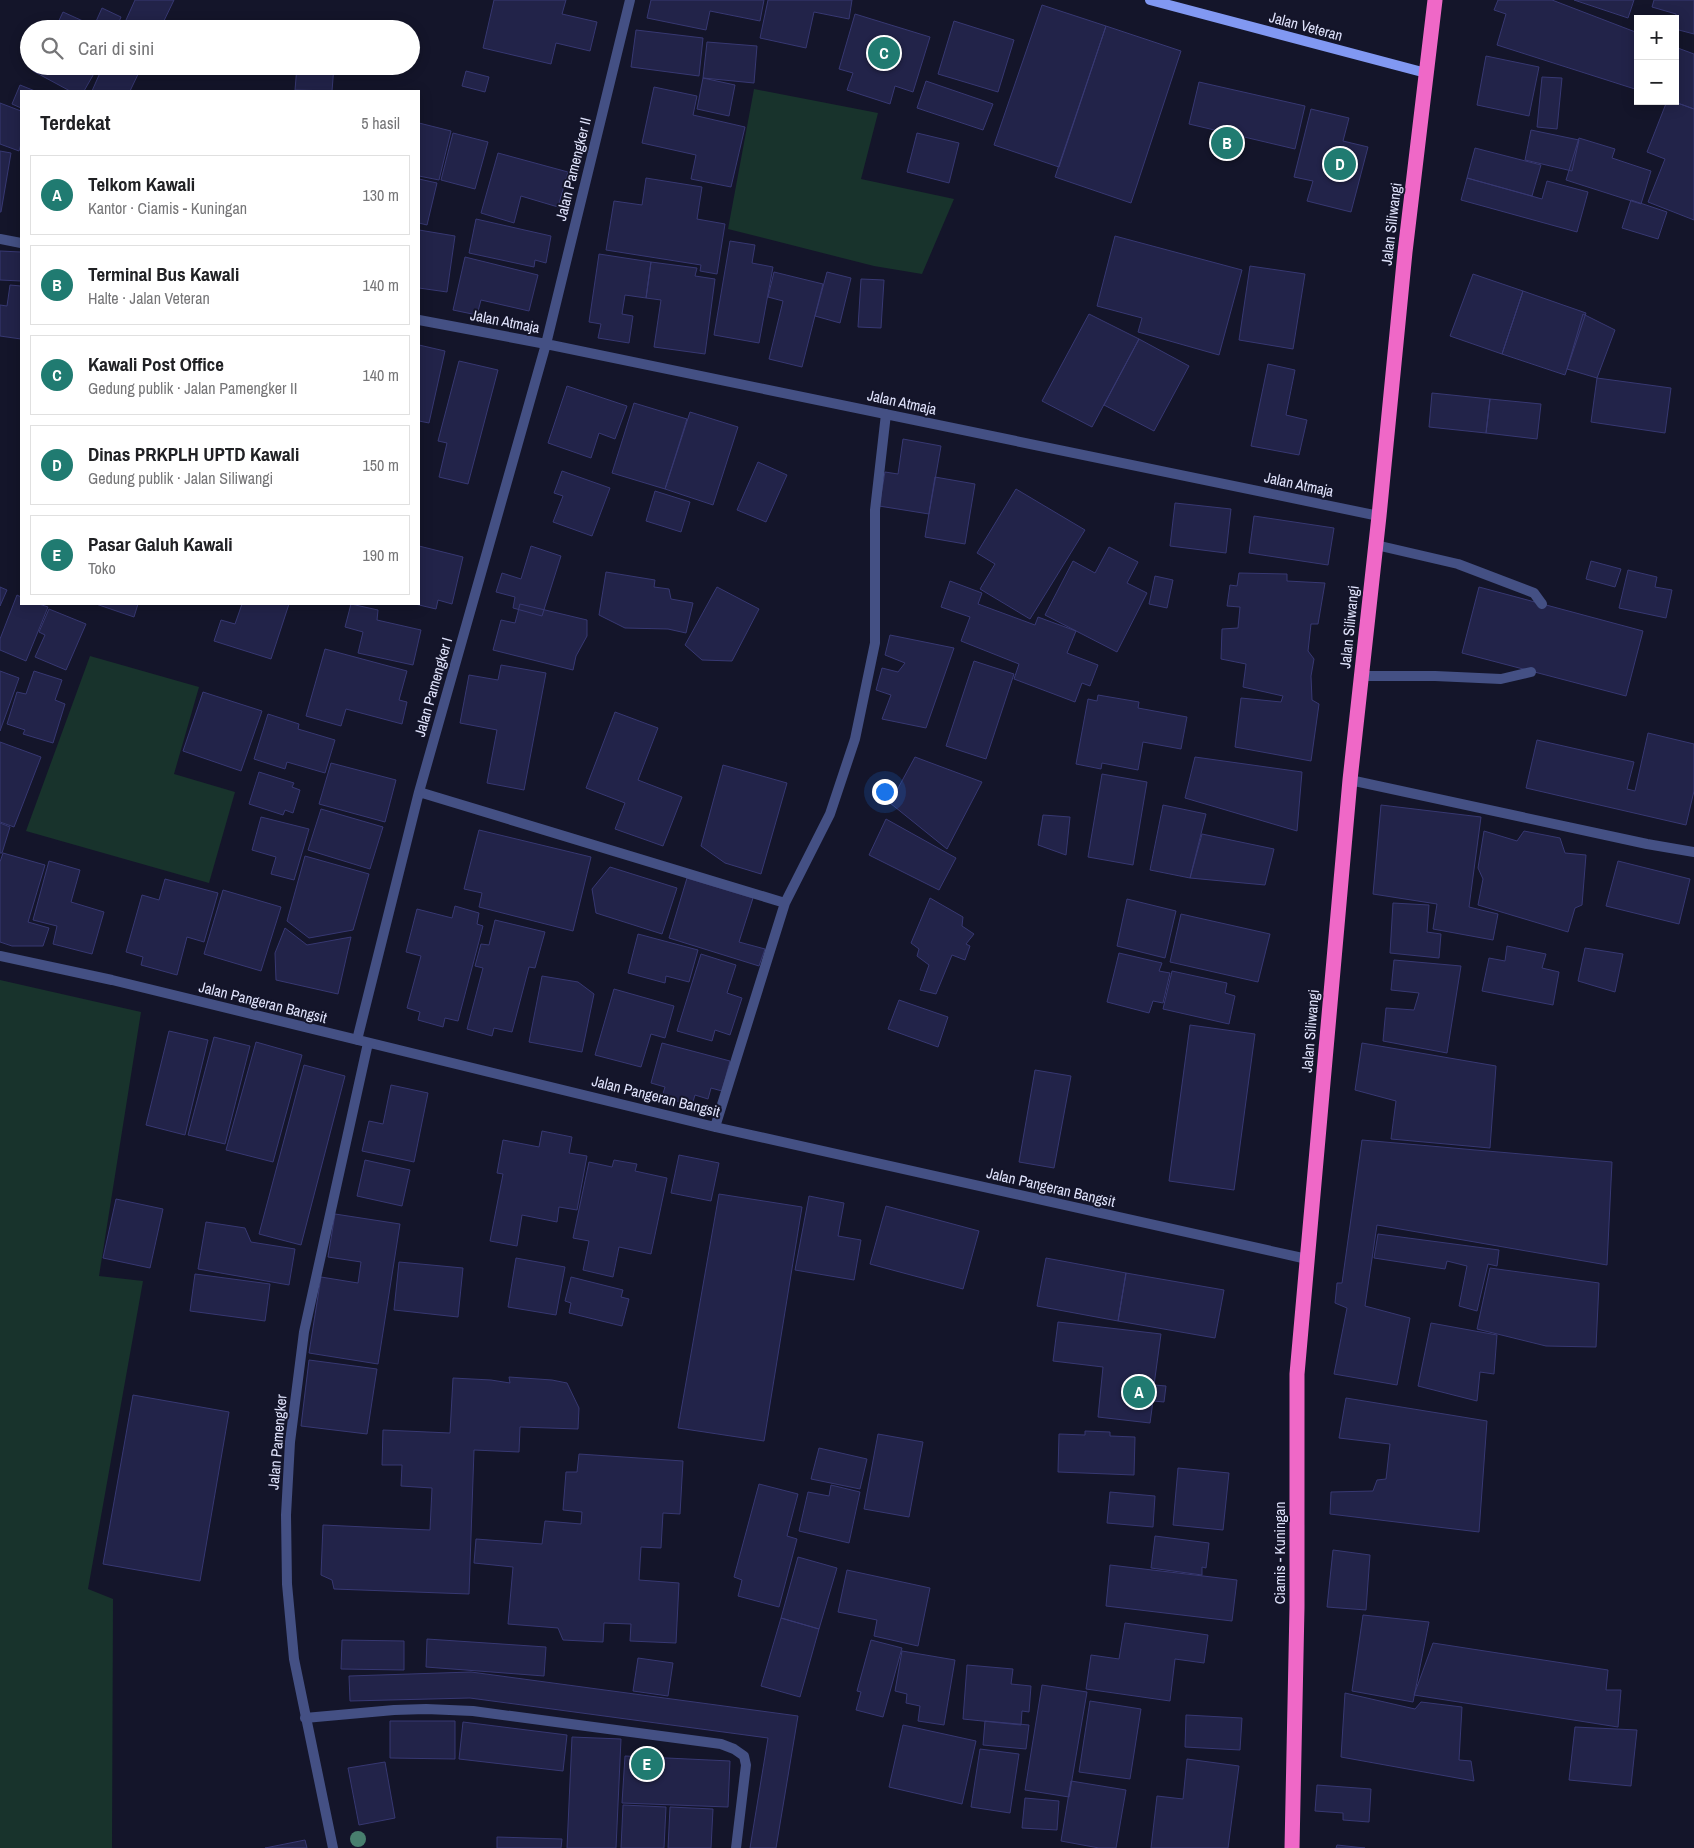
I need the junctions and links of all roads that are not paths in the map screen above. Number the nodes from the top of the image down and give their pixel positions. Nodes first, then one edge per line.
1 (630, 0) edge
2 (1150, 0) edge
3 (1435, 0) edge
4 (1426, 73) junction
5 (0, 239) edge
6 (20, 243) edge
7 (420, 320) edge
8 (546, 344) junction
9 (886, 414) junction
10 (1379, 516) junction
11 (1376, 545) junction
12 (1542, 604) dead end
13 (1531, 672) dead end
14 (1361, 676) junction
15 (1350, 780) junction
16 (419, 792) junction
17 (1694, 852) edge
18 (784, 904) junction
19 (0, 956) edge
20 (357, 1040) junction
21 (368, 1042) junction
22 (715, 1127) junction
23 (1307, 1259) junction
24 (305, 1718) junction
25 (333, 1848) edge
26 (736, 1848) edge
27 (1292, 1848) edge

1 - 8 street, Jalan Pamengker II
2 - 4 main road, Jalan Veteran
3 - 4 highway, Jalan Siliwangi
4 - 10 highway, Jalan Siliwangi
5 - 6 street
7 - 8 street, Jalan Atmaja
8 - 9 street, Jalan Atmaja
8 - 16 street, Jalan Pamengker I
9 - 10 street, Jalan Atmaja
9 - 18 street
10 - 11 highway, Jalan Siliwangi
11 - 12 street
11 - 14 highway, Jalan Siliwangi
13 - 14 street
14 - 15 highway, Jalan Siliwangi
15 - 17 street
15 - 23 highway, Jalan Siliwangi
16 - 18 street
16 - 20 street, Jalan Pamengker I
18 - 22 street
19 - 20 street, Jalan Pangeran Bangsit
20 - 21 street, Jalan Pangeran Bangsit
21 - 22 street, Jalan Pangeran Bangsit
21 - 24 street, Jalan Pamengker
22 - 23 street, Jalan Pangeran Bangsit
23 - 27 highway, Ciamis - Kuningan
24 - 25 street, Jalan Pamengker
24 - 26 street

